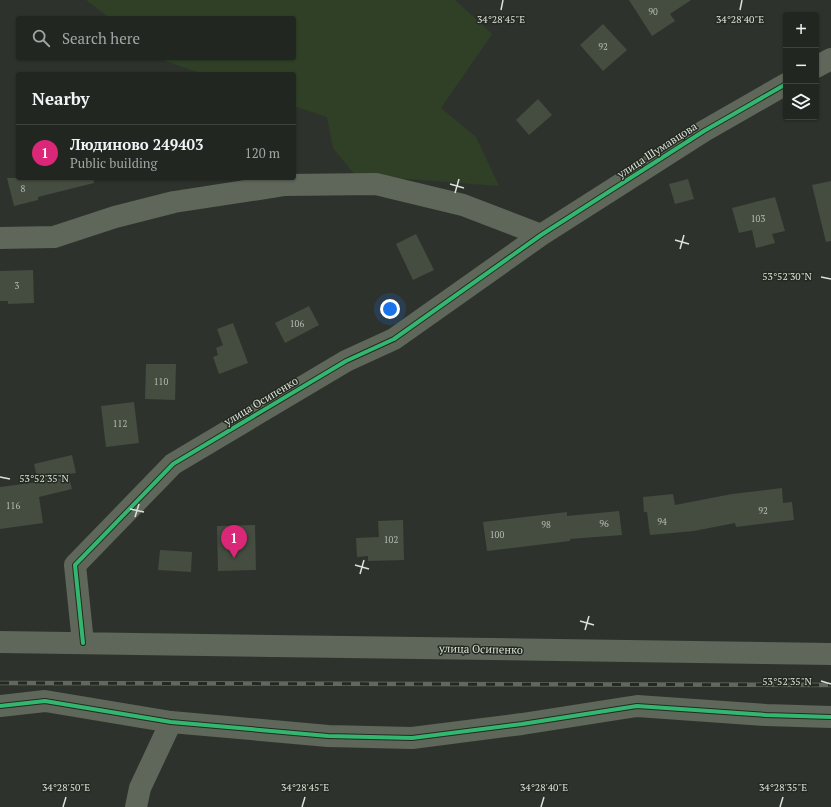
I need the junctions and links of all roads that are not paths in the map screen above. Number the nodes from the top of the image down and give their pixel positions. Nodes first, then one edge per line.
1 (831, 59) edge
2 (819, 65) edge
3 (783, 86) edge
4 (541, 236) junction
5 (0, 238) edge
6 (0, 642) edge
7 (82, 643) junction
8 (831, 654) edge
9 (0, 706) edge
10 (831, 717) edge
11 (171, 722) junction
12 (136, 807) edge

1 - 2 street
3 - 4 street, улица Шумавцова
4 - 5 street
4 - 7 street, улица Осипенко
6 - 7 street, улица Осипенко
7 - 8 street, улица Осипенко
9 - 11 street
10 - 11 street
11 - 12 street

